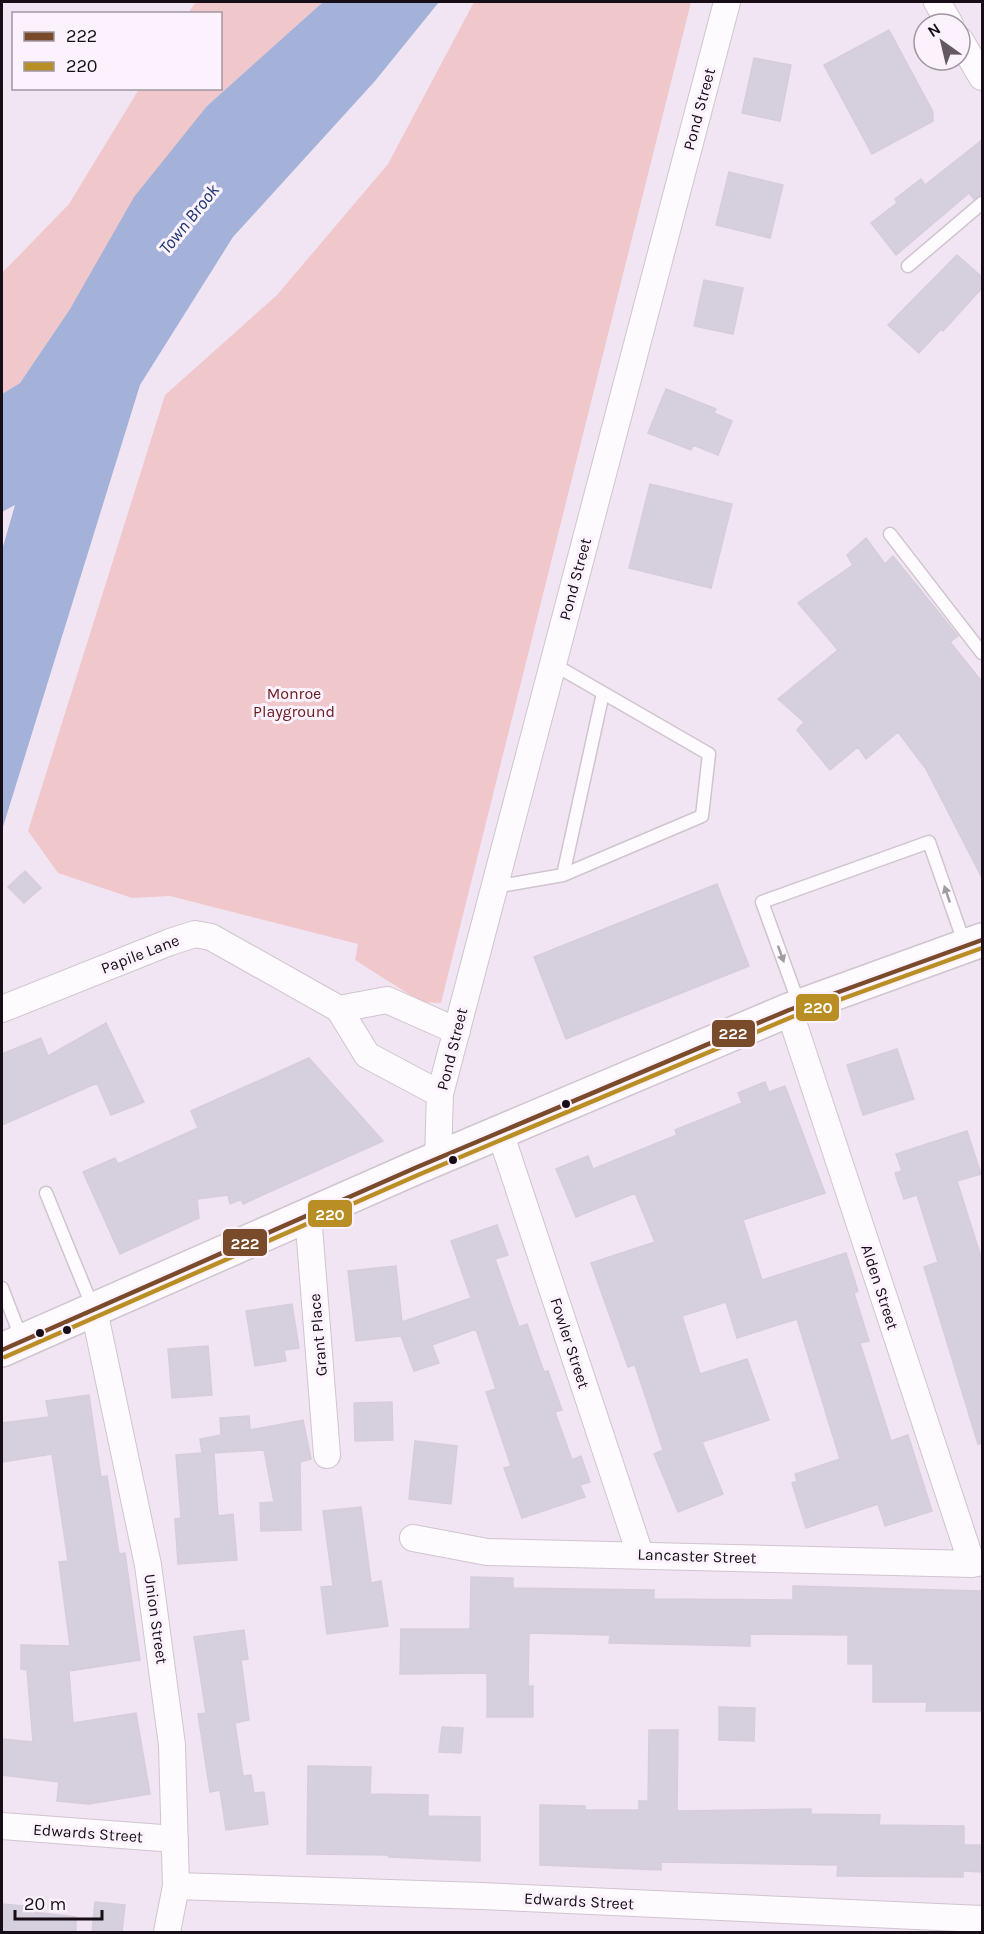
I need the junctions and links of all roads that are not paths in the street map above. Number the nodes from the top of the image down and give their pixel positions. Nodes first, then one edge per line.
1 (727, 2) edge
2 (972, 60) edge
3 (982, 77) edge
4 (982, 203) edge
5 (908, 266) dead end
6 (890, 534) dead end
7 (982, 653) edge
8 (553, 664) junction
9 (603, 693) junction
10 (563, 875) junction
11 (494, 887) junction
12 (974, 944) edge
13 (794, 1008) junction
14 (2, 1009) edge
15 (339, 1009) junction
16 (456, 1031) junction
17 (440, 1094) junction
18 (500, 1132) junction
19 (438, 1158) junction
20 (46, 1193) dead end
21 (308, 1214) junction
22 (2, 1288) edge
23 (94, 1310) junction
24 (12, 1345) edge
25 (327, 1455) dead end
26 (413, 1538) dead end
27 (640, 1554) junction
28 (977, 1563) edge
29 (2, 1826) edge
30 (175, 1839) junction
31 (176, 1886) junction
32 (982, 1919) edge
33 (167, 1932) edge

1 - 8 street, Pond Street
2 - 3 street
4 - 5 lane
6 - 7 lane
8 - 9 lane
8 - 11 street, Pond Street
9 - 10 lane
9 - 10 lane
10 - 11 lane
11 - 16 street, Pond Street
12 - 13 main road
12 -> 13 lane
13 - 18 main road
13 - 28 street, Alden Street
14 - 15 street, Papile Lane
15 - 16 street
15 - 17 street, Papile Lane
16 - 17 street, Pond Street
17 - 19 street, Pond Street
18 - 19 main road
18 - 27 street, Fowler Street
19 - 21 main road
20 - 23 lane
21 - 23 main road
21 - 25 street, Grant Place
22 - 24 lane
23 - 24 main road
23 - 30 street, Union Street
26 - 27 street, Lancaster Street
27 - 28 street, Lancaster Street
29 - 30 street, Edwards Street
30 - 31 street, Union Street
31 - 32 street, Edwards Street
31 - 33 street, Union Street

